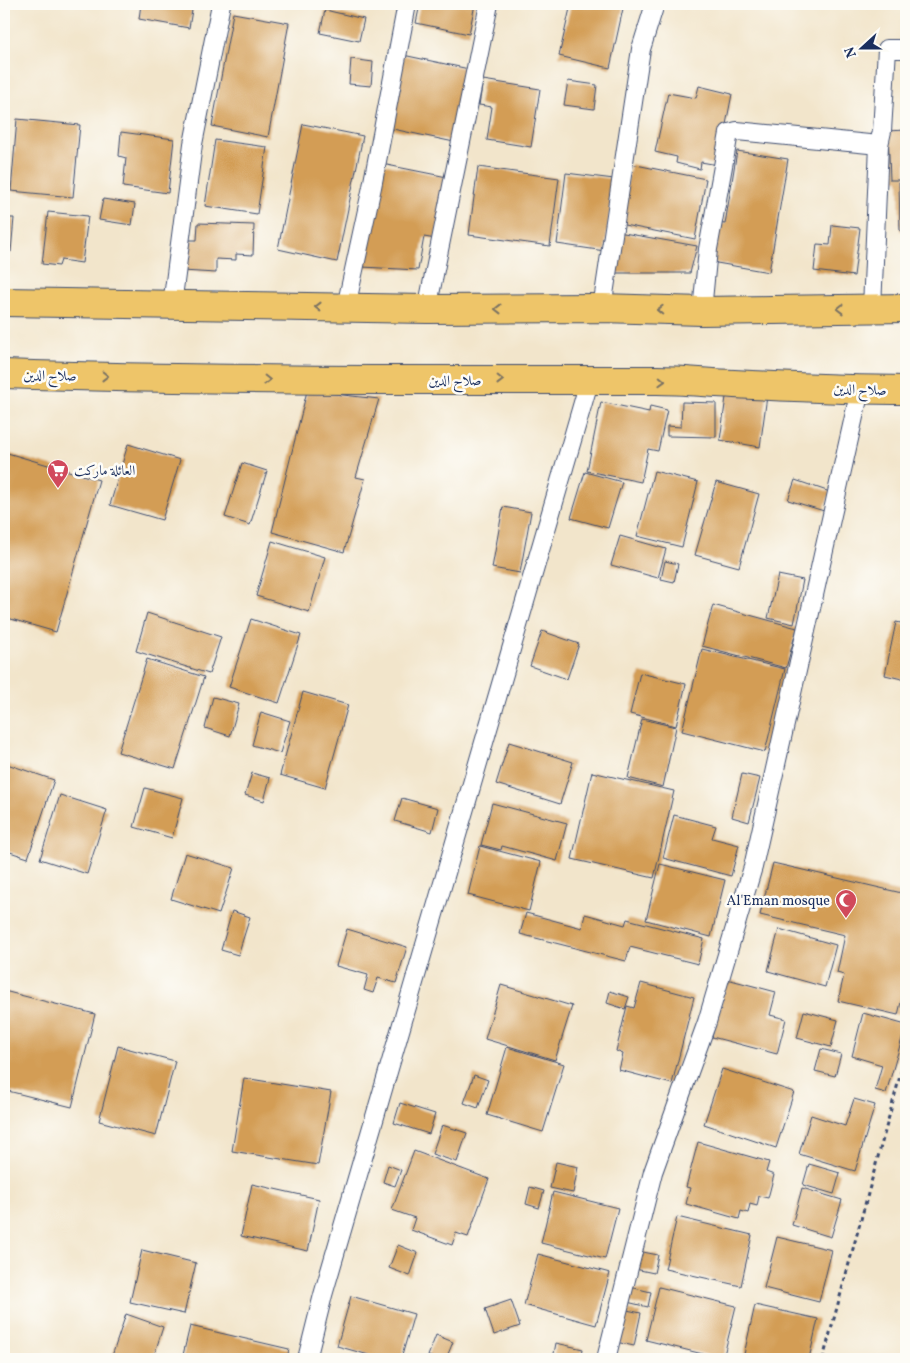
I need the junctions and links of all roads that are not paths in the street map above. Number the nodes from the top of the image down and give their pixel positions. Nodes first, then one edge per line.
1 (221, 4) edge
2 (407, 4) edge
3 (489, 4) edge
4 (655, 4) edge
5 (906, 49) edge
6 (879, 145) junction
7 (4, 302) edge
8 (172, 305) junction
9 (346, 307) junction
10 (602, 308) junction
11 (872, 308) junction
12 (906, 308) edge
13 (427, 309) junction
14 (702, 311) junction
15 (4, 375) edge
16 (590, 382) junction
17 (860, 390) junction
18 (906, 390) edge
19 (306, 1359) edge
20 (606, 1359) edge

1 - 8 lane
2 - 9 lane
3 - 13 lane
4 - 10 lane
5 - 6 lane
6 - 11 lane
6 - 14 lane
7 - 8 highway
9 -> 8 highway
9 - 13 highway
10 -> 13 highway
14 -> 10 highway
11 - 12 highway
11 -> 14 highway
15 -> 16 highway, صلاح الدين
16 -> 17 highway, صلاح الدين
16 - 19 lane
17 - 18 highway, صلاح الدين
17 - 20 lane

